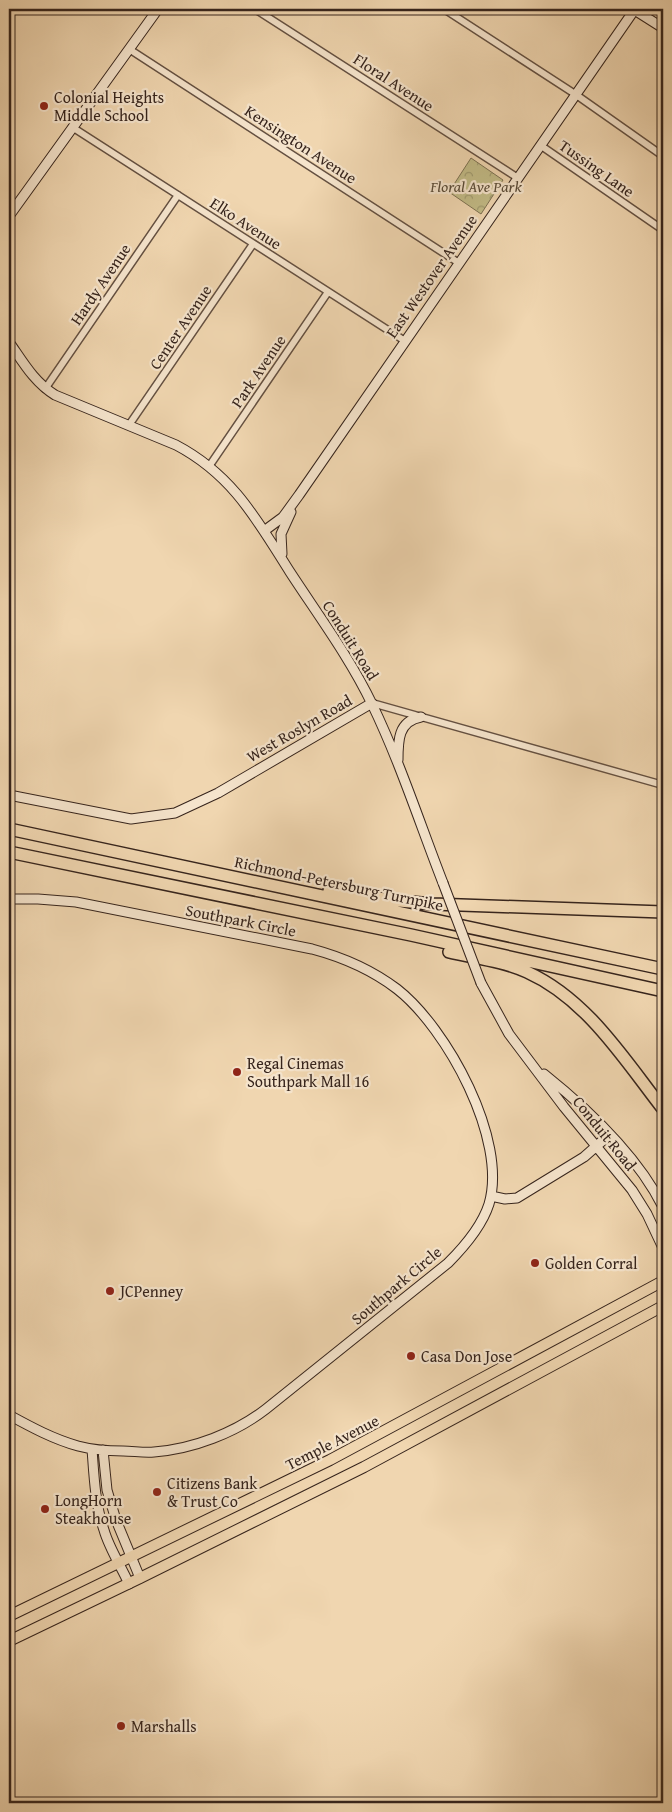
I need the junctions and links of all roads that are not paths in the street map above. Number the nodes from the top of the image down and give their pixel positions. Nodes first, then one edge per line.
1 (158, 9) edge
2 (255, 9) edge
3 (444, 9) edge
4 (634, 9) edge
5 (663, 28) edge
6 (129, 49) junction
7 (575, 94) junction
8 (72, 127) junction
9 (540, 145) junction
10 (663, 156) edge
11 (518, 178) junction
12 (178, 195) junction
13 (9, 216) edge
14 (663, 230) edge
15 (253, 244) junction
16 (458, 263) junction
17 (328, 292) junction
18 (405, 341) junction
19 (9, 342) edge
20 (45, 389) junction
21 (129, 425) junction
22 (210, 466) junction
23 (299, 495) junction
24 (264, 531) junction
25 (282, 560) junction
26 (372, 703) junction
27 (421, 717) junction
28 (398, 765) junction
29 (663, 786) edge
30 (9, 795) edge
31 (9, 829) edge
32 (9, 852) edge
33 (251, 880) junction
34 (9, 899) edge
35 (663, 912) edge
36 (411, 936) junction
37 (663, 970) edge
38 (663, 991) edge
39 (534, 1066) junction
40 (663, 1109) edge
41 (609, 1135) junction
42 (597, 1146) junction
43 (490, 1196) junction
44 (663, 1206) edge
45 (663, 1248) edge
46 (663, 1281) edge
47 (663, 1306) edge
48 (9, 1415) edge
49 (92, 1449) junction
50 (102, 1450) junction
51 (132, 1558) junction
52 (120, 1563) junction
53 (140, 1578) junction
54 (128, 1584) junction
55 (9, 1616) edge
56 (9, 1641) edge

1 - 6 street
2 - 11 street, Floral Avenue
3 - 7 street
4 - 5 street
4 - 7 street, East Westover Avenue
6 - 8 street
6 - 16 street, Kensington Avenue
7 - 9 street, East Westover Avenue
7 - 10 street
8 - 12 street, Elko Avenue
8 - 13 street
9 - 11 street, East Westover Avenue
9 - 14 street, Tussing Lane
11 - 16 street, East Westover Avenue
12 - 15 street, Elko Avenue
12 - 20 street, Hardy Avenue
15 - 17 street, Elko Avenue
15 - 21 street, Center Avenue
16 - 18 street, East Westover Avenue
17 - 18 street, Elko Avenue
17 - 22 street, Park Avenue
18 - 23 street, East Westover Avenue
19 - 20 street, Conduit Road
20 - 21 street, Conduit Road
21 - 22 street, Conduit Road
22 - 24 street, Conduit Road
23 - 24 street, East Westover Avenue
23 - 25 street
24 - 25 street, Conduit Road
25 - 26 street, Conduit Road
26 - 27 street, West Roslyn Road
26 - 28 street, Conduit Road
26 - 30 street, West Roslyn Road
27 - 28 street
27 - 29 street, West Roslyn Road
28 - 39 street, Conduit Road, bridge
31 - 33 highway, Richmond-Petersburg Turnpike
32 - 36 highway
33 - 35 highway
33 - 37 highway, Richmond-Petersburg Turnpike
34 - 43 street, Southpark Circle
36 - 38 highway
36 - 40 highway
39 - 41 street, Conduit Road
39 - 42 street, Conduit Road
41 - 42 street
41 - 44 street, Conduit Road
42 - 43 street
42 - 45 street, Conduit Road
43 - 50 street, Southpark Circle
46 - 51 main road, Temple Avenue
47 - 53 main road
48 - 49 street, Southpark Circle
49 - 50 street, Southpark Circle
49 - 52 street
50 - 51 street
51 - 52 main road, Temple Avenue
51 - 53 street
52 - 54 street
52 - 55 main road, Temple Avenue
53 - 54 main road
54 - 56 main road

